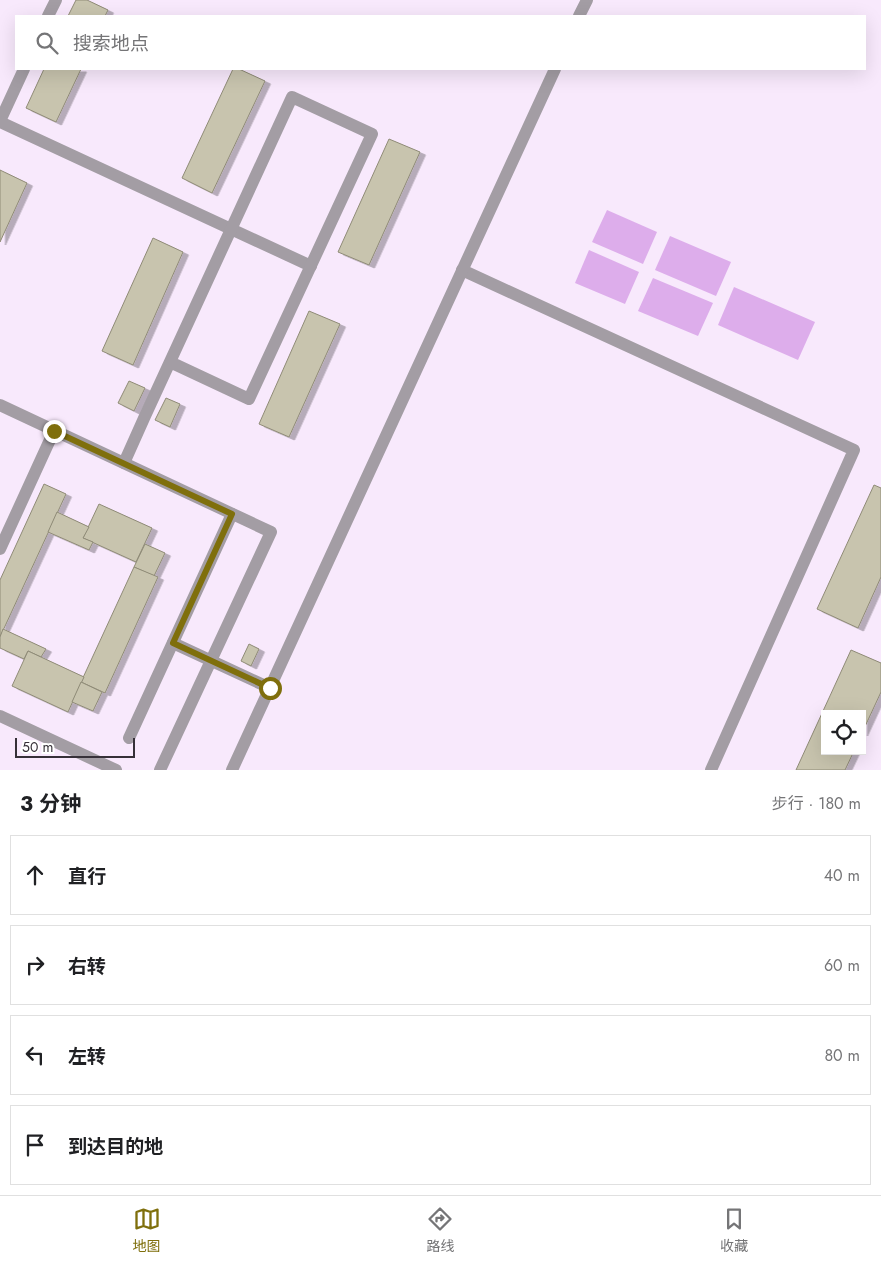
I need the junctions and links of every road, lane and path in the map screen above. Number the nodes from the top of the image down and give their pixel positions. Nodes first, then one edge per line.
1 (56, 0) edge
2 (586, 0) edge
3 (48, 15) edge
4 (579, 15) edge
5 (24, 70) edge
6 (555, 70) edge
7 (0, 122) edge
8 (232, 229) junction
9 (311, 266) junction
10 (462, 270) junction
11 (170, 362) junction
12 (0, 405) edge
13 (54, 431) junction
14 (124, 463) junction
15 (232, 514) junction
16 (0, 549) edge
17 (173, 643) junction
18 (211, 661) junction
19 (270, 688) junction
20 (0, 716) edge
21 (129, 738) dead end
22 (238, 768) edge
23 (116, 770) edge
24 (160, 770) edge
25 (711, 770) edge

1 - 3 lane
2 - 4 lane
5 - 7 lane
6 - 10 lane
7 - 8 lane
8 - 9 lane
8 - 9 lane
8 - 11 lane
9 - 11 lane
10 - 19 lane
10 - 25 lane
11 - 14 lane
12 - 13 lane
13 - 14 lane
13 - 16 lane
14 - 15 lane
15 - 17 lane
15 - 18 lane
17 - 18 lane
17 - 21 lane
18 - 19 lane
18 - 24 lane
19 - 22 lane
20 - 23 lane

